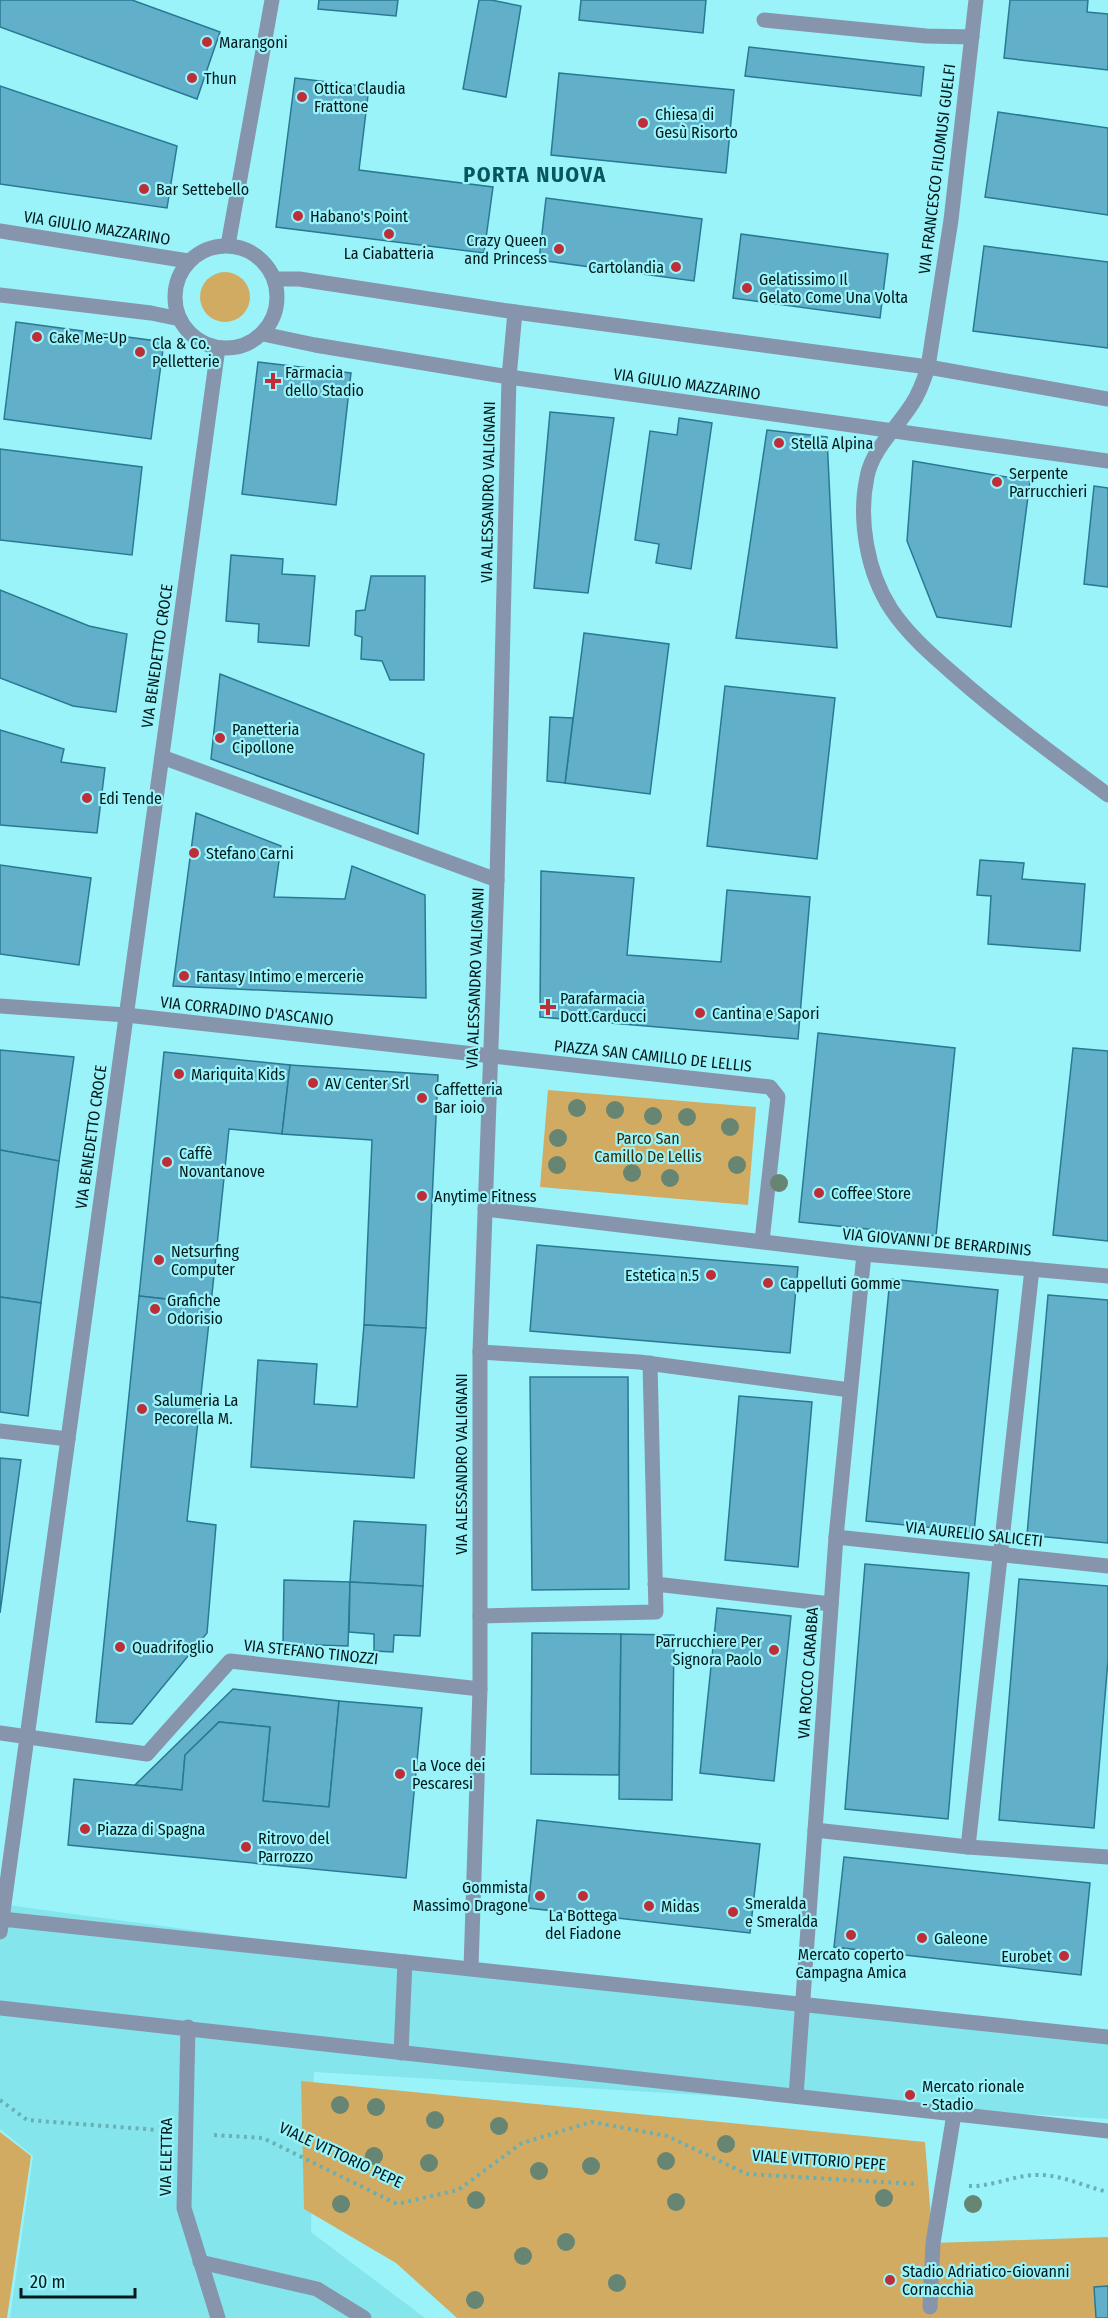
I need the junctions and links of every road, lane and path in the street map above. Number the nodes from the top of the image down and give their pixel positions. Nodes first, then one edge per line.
1 (272, 0) edge
2 (976, 0) edge
3 (764, 20) dead end
4 (972, 37) junction
5 (0, 231) edge
6 (228, 245) junction
7 (188, 261) junction
8 (275, 279) junction
9 (0, 295) edge
10 (516, 312) junction
11 (180, 319) junction
12 (263, 333) junction
13 (218, 348) junction
14 (928, 367) junction
15 (509, 377) junction
16 (1108, 399) edge
17 (892, 432) junction
18 (1108, 461) edge
19 (162, 757) junction
20 (1108, 795) edge
21 (497, 880) junction
22 (0, 1006) edge
23 (126, 1015) junction
24 (490, 1057) junction
25 (484, 1209) junction
26 (762, 1241) junction
27 (864, 1254) junction
28 (1032, 1269) junction
29 (1108, 1276) edge
30 (480, 1352) junction
31 (650, 1364) junction
32 (850, 1390) junction
33 (0, 1431) edge
34 (68, 1439) junction
35 (836, 1537) junction
36 (1002, 1556) junction
37 (1108, 1566) edge
38 (655, 1584) junction
39 (831, 1604) junction
40 (480, 1616) junction
41 (480, 1689) junction
42 (0, 1733) edge
43 (27, 1738) junction
44 (815, 1830) junction
45 (968, 1847) junction
46 (1108, 1857) edge
47 (1, 1925) edge
48 (405, 1962) junction
49 (471, 1968) junction
50 (802, 2004) junction
51 (0, 2008) edge
52 (188, 2027) junction
53 (1108, 2037) edge
54 (401, 2053) junction
55 (796, 2096) junction
56 (0, 2100) edge
57 (954, 2114) junction
58 (1108, 2131) edge
59 (184, 2133) junction
60 (943, 2186) junction
61 (1108, 2192) edge
62 (200, 2262) junction
63 (930, 2307) dead end
64 (218, 2318) edge
65 (364, 2318) edge

1 - 6 street
2 - 4 street, VIA FRANCESCO FILOMUSI GUELFI
3 - 4 street
4 - 14 street, VIA FRANCESCO FILOMUSI GUELFI
5 - 7 street, VIA GIULIO MAZZARINO
6 - 7 street
6 - 8 street
7 - 11 street
8 - 10 street
8 - 12 street
9 - 11 street
10 - 14 street
10 - 15 street, VIA ALESSANDRO VALIGNANI
11 - 13 street
12 - 13 street
12 - 15 street, VIA GIULIO MAZZARINO
13 - 19 street, VIA BENEDETTO CROCE
14 - 16 street
14 - 17 street, VIA FRANCESCO FILOMUSI GUELFI
15 - 17 street, VIA GIULIO MAZZARINO
15 - 21 street, VIA ALESSANDRO VALIGNANI
17 - 18 street, VIA GIULIO MAZZARINO
17 - 20 street, VIA FRANCESCO FILOMUSI GUELFI
19 - 21 street
19 - 23 street, VIA BENEDETTO CROCE
21 - 24 street, VIA ALESSANDRO VALIGNANI
22 - 23 street, VIA CORRADINO D'ASCANIO
23 - 24 street, VIA CORRADINO D'ASCANIO
23 - 34 street, VIA BENEDETTO CROCE
24 - 25 street, VIA ALESSANDRO VALIGNANI
24 - 26 street, PIAZZA SAN CAMILLO DE LELLIS
25 - 26 street
25 - 30 street, VIA ALESSANDRO VALIGNANI
26 - 27 street, VIA GIOVANNI DE BERARDINIS
27 - 28 street, VIA GIOVANNI DE BERARDINIS
27 - 32 street, VIA ROCCO CARABBA
28 - 29 street, VIA GIOVANNI DE BERARDINIS
28 - 36 street
30 - 31 street
30 - 40 street, VIA ALESSANDRO VALIGNANI
31 - 32 street
31 - 38 street
32 - 35 street, VIA ROCCO CARABBA
33 - 34 street
34 - 43 street, VIA BENEDETTO CROCE
35 - 36 street, VIA AURELIO SALICETI
35 - 39 street, VIA ROCCO CARABBA
36 - 37 street, VIA AURELIO SALICETI
36 - 45 street
38 - 39 street
38 - 40 street
39 - 44 street, VIA ROCCO CARABBA
40 - 41 street, VIA ALESSANDRO VALIGNANI
41 - 43 street, VIA STEFANO TINOZZI
41 - 49 street, VIA ALESSANDRO VALIGNANI
42 - 43 street, VIA STEFANO TINOZZI
43 - 47 street, VIA BENEDETTO CROCE
44 - 45 street
44 - 50 street, VIA ROCCO CARABBA
45 - 46 street
47 - 48 street
48 - 49 street
48 - 54 street
49 - 50 street
50 - 53 street
50 - 55 street, VIA ROCCO CARABBA
51 - 52 street
52 - 54 street
52 - 59 street, VIA ELETTRA
54 - 55 street
55 - 57 street
56 - 59 path, VIALE VITTORIO PEPE
57 - 58 street
57 - 60 street
59 - 60 path, VIALE VITTORIO PEPE
59 - 62 street, VIA ELETTRA
60 - 61 path, VIALE VITTORIO PEPE
60 - 63 street
62 - 64 street, VIA ELETTRA
62 - 65 street

